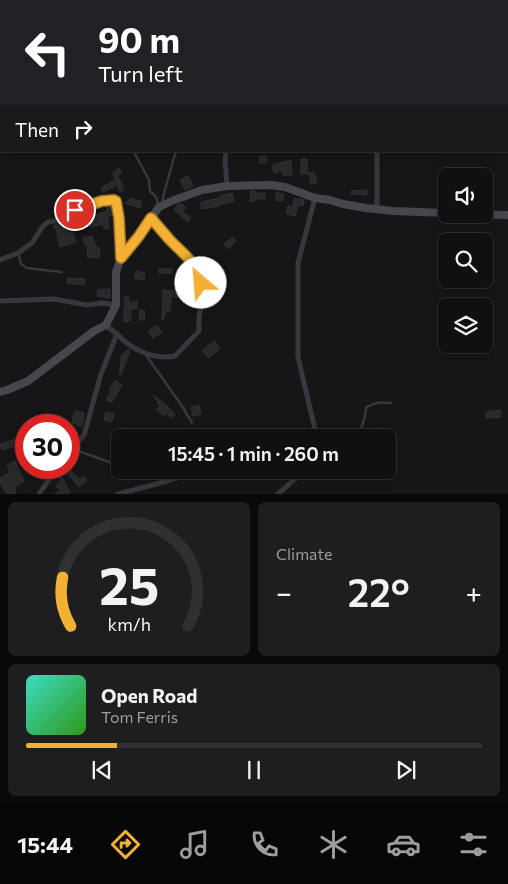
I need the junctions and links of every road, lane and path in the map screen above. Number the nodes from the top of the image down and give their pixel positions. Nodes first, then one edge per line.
1 (134, 152) edge
2 (176, 152) edge
3 (226, 152) edge
4 (377, 152) edge
5 (227, 186) junction
6 (315, 198) junction
7 (161, 206) junction
8 (377, 209) junction
9 (438, 213) edge
10 (493, 215) edge
11 (508, 215) edge
12 (151, 218) junction
13 (18, 253) junction
14 (121, 258) junction
15 (0, 260) edge
16 (61, 272) dead end
17 (0, 301) edge
18 (116, 305) junction
19 (106, 325) junction
20 (117, 334) junction
21 (145, 354) junction
22 (0, 392) edge
23 (390, 403) dead end
24 (192, 424) dead end
25 (315, 429) edge
26 (361, 429) edge
27 (80, 440) edge
28 (80, 452) edge
29 (111, 463) edge
30 (49, 479) edge
31 (174, 479) edge
32 (295, 479) edge
33 (39, 494) edge
34 (118, 494) edge
35 (278, 494) edge

1 - 7 lane
2 - 7 lane
3 - 5 street
4 - 8 street
5 - 6 street
5 - 7 street
6 - 8 street
6 - 25 street
7 - 12 street
8 - 9 street
10 - 11 street
12 - 14 street
12 - 21 street
13 - 14 street
13 - 15 street
13 - 16 lane
14 - 18 street
17 - 18 street
18 - 19 street
19 - 20 street
19 - 22 street
20 - 21 street
20 - 27 street
21 - 24 lane
23 - 26 lane
28 - 29 lane
30 - 33 street
31 - 34 street
32 - 35 street

